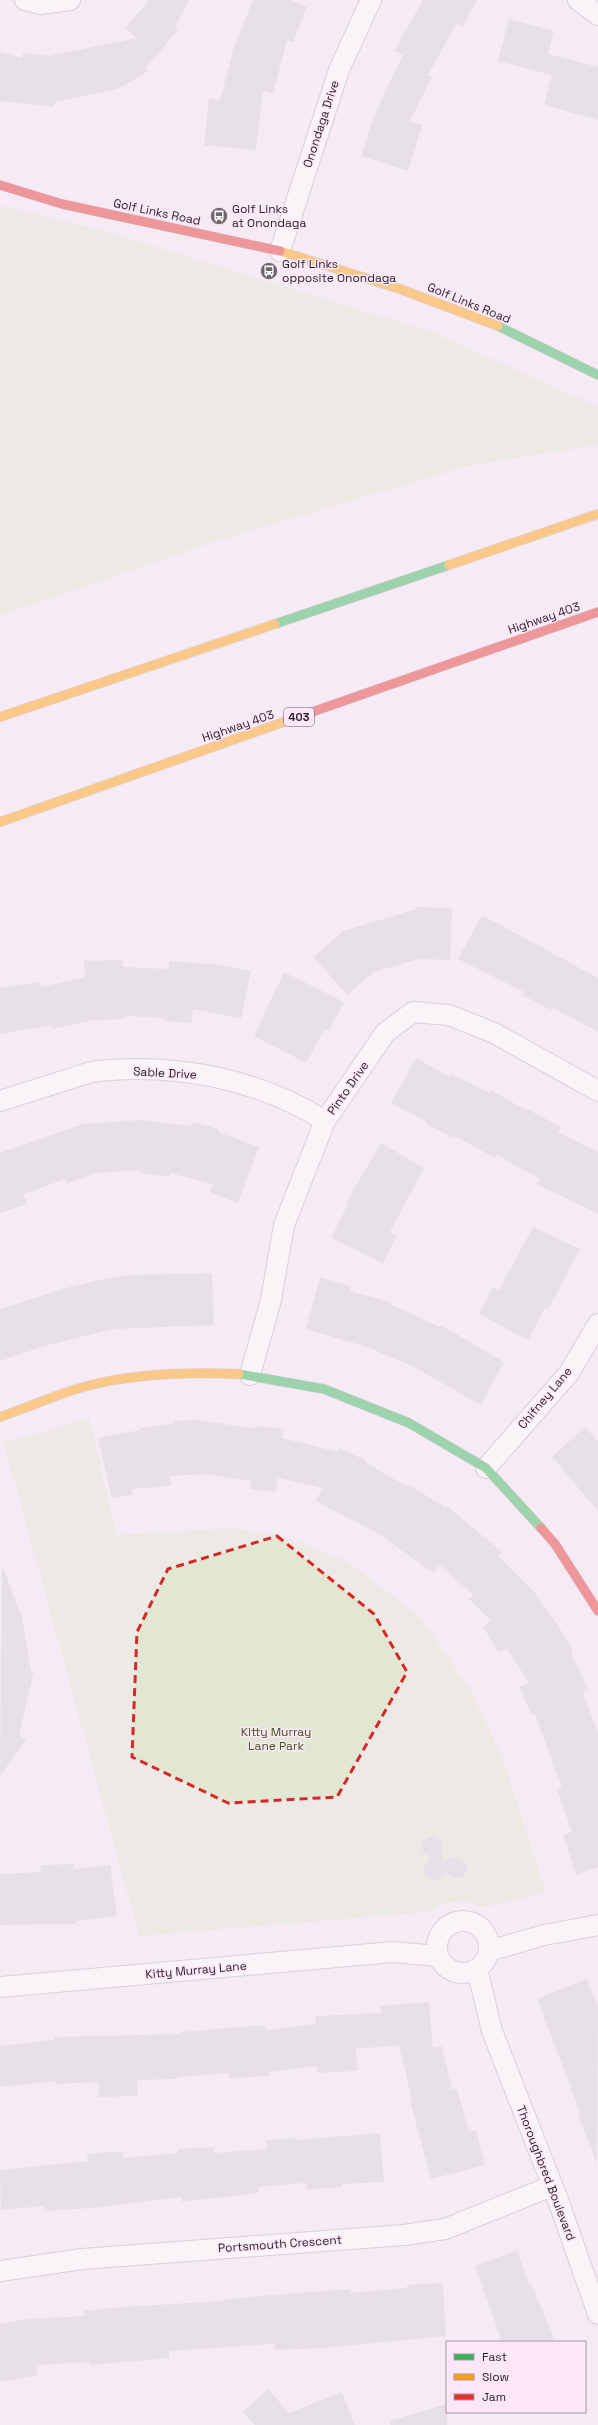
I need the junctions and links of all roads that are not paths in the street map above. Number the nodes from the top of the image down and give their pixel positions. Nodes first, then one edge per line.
1 (25, 0) edge
2 (70, 0) edge
3 (371, 0) edge
4 (578, 0) edge
5 (598, 15) edge
6 (0, 185) edge
7 (280, 251) junction
8 (598, 375) edge
9 (598, 514) edge
10 (598, 612) edge
11 (0, 717) edge
12 (0, 822) edge
13 (598, 1091) edge
14 (0, 1101) edge
15 (325, 1121) junction
16 (598, 1324) edge
17 (250, 1375) junction
18 (0, 1417) edge
19 (486, 1468) junction
20 (598, 1611) edge
21 (598, 1925) edge
22 (438, 1936) junction
23 (487, 1942) junction
24 (393, 1952) junction
25 (438, 1956) junction
26 (468, 1971) junction
27 (0, 1987) edge
28 (552, 2186) junction
29 (0, 2271) edge
30 (598, 2314) edge

1 - 2 street
3 - 7 street, Onondaga Drive
4 - 5 street
6 - 7 main road, Golf Links Road
7 - 8 main road, Golf Links Road
9 - 11 main road
10 - 12 main road, Highway 403 / 403
13 - 15 street, Pinto Drive
14 - 15 street, Sable Drive
15 - 17 street, Pinto Drive
16 - 19 street, Chifney Lane
17 - 18 main road
17 - 19 main road
19 - 20 main road
21 - 23 street
22 - 23 street
22 - 24 street, Kitty Murray Lane
22 - 25 street
23 - 26 street
24 - 25 street, Kitty Murray Lane
24 - 27 street, Kitty Murray Lane
25 - 26 street
26 - 28 street, Thoroughbred Boulevard
28 - 29 street, Portsmouth Crescent
28 - 30 street, Thoroughbred Boulevard

